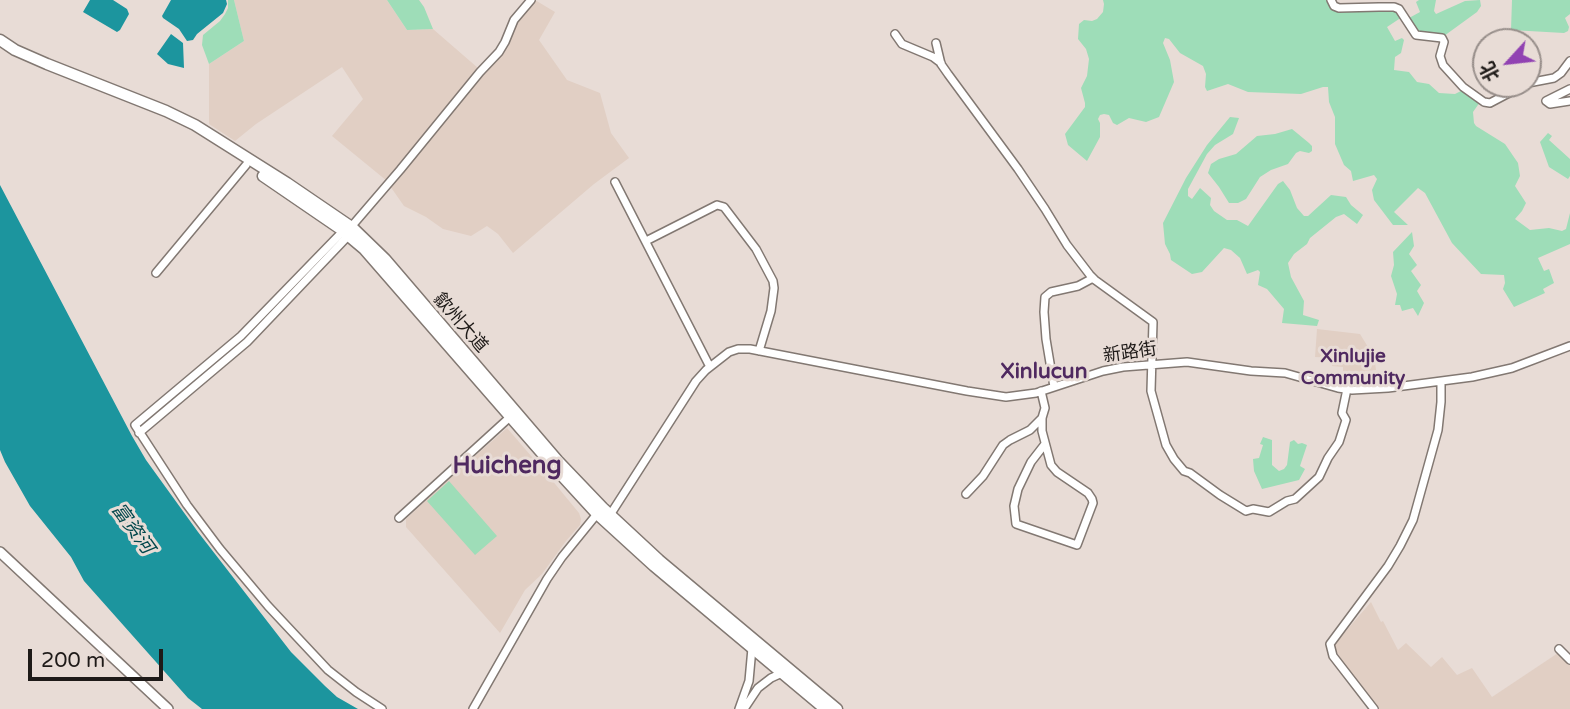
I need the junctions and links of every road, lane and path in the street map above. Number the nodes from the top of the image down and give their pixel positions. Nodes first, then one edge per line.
1 (531, 0) edge
2 (1331, 0) edge
3 (895, 34) dead end
4 (0, 40) edge
5 (936, 43) dead end
6 (0, 47) edge
7 (1570, 61) edge
8 (941, 64) junction
9 (1542, 80) edge
10 (1570, 89) edge
11 (1472, 94) edge
12 (1477, 98) edge
13 (1499, 98) edge
14 (1570, 101) edge
15 (246, 165) junction
16 (615, 182) dead end
17 (349, 230) junction
18 (646, 241) junction
19 (156, 274) dead end
20 (1093, 278) junction
21 (1570, 346) edge
22 (760, 351) junction
23 (1153, 364) junction
24 (710, 367) junction
25 (1441, 382) junction
26 (1054, 387) junction
27 (1347, 389) junction
28 (1041, 391) junction
29 (510, 417) junction
30 (1042, 418) junction
31 (139, 433) junction
32 (1045, 444) junction
33 (966, 494) dead end
34 (597, 514) junction
35 (610, 515) junction
36 (399, 518) dead end
37 (0, 552) edge
38 (0, 559) edge
39 (752, 648) junction
40 (1559, 649) dead end
41 (1570, 660) edge
42 (782, 673) junction
43 (160, 709) edge
44 (168, 709) edge
45 (382, 709) edge
46 (473, 709) edge
47 (741, 709) edge
48 (825, 709) edge
49 (837, 709) edge
50 (1374, 709) edge

1 - 17 street
2 - 11 street
3 - 8 street
4 - 17 highway, 歙州大道
5 - 8 street
6 - 15 highway, 歙州大道
7 - 9 street
8 - 20 street
10 - 14 street
12 - 13 street
15 - 17 highway, 歙州大道
15 - 19 street
16 - 18 street
17 - 29 highway, 歙州大道
17 - 31 street
17 - 31 street
17 - 35 highway, 歙州大道
18 - 22 street
18 - 24 street
20 - 23 street
20 - 26 street
21 - 25 street, 新路街
22 - 24 street, 新路街
22 - 28 street, 新路街
23 - 26 street, 新路街
23 - 27 street, 新路街
23 - 27 street
24 - 35 street, 新路街
25 - 27 street, 新路街
25 - 50 street
26 - 28 street, 新路街
28 - 30 street
29 - 34 highway, 歙州大道
29 - 36 street
30 - 32 street
30 - 33 street
31 - 45 street
32 - 32 street
34 - 39 highway, 歙州大道
34 - 46 street
35 - 49 highway, 歙州大道
37 - 44 main road
38 - 43 main road
39 - 42 highway, 歙州大道
39 - 47 street
40 - 41 street
42 - 47 street
42 - 48 highway, 歙州大道

